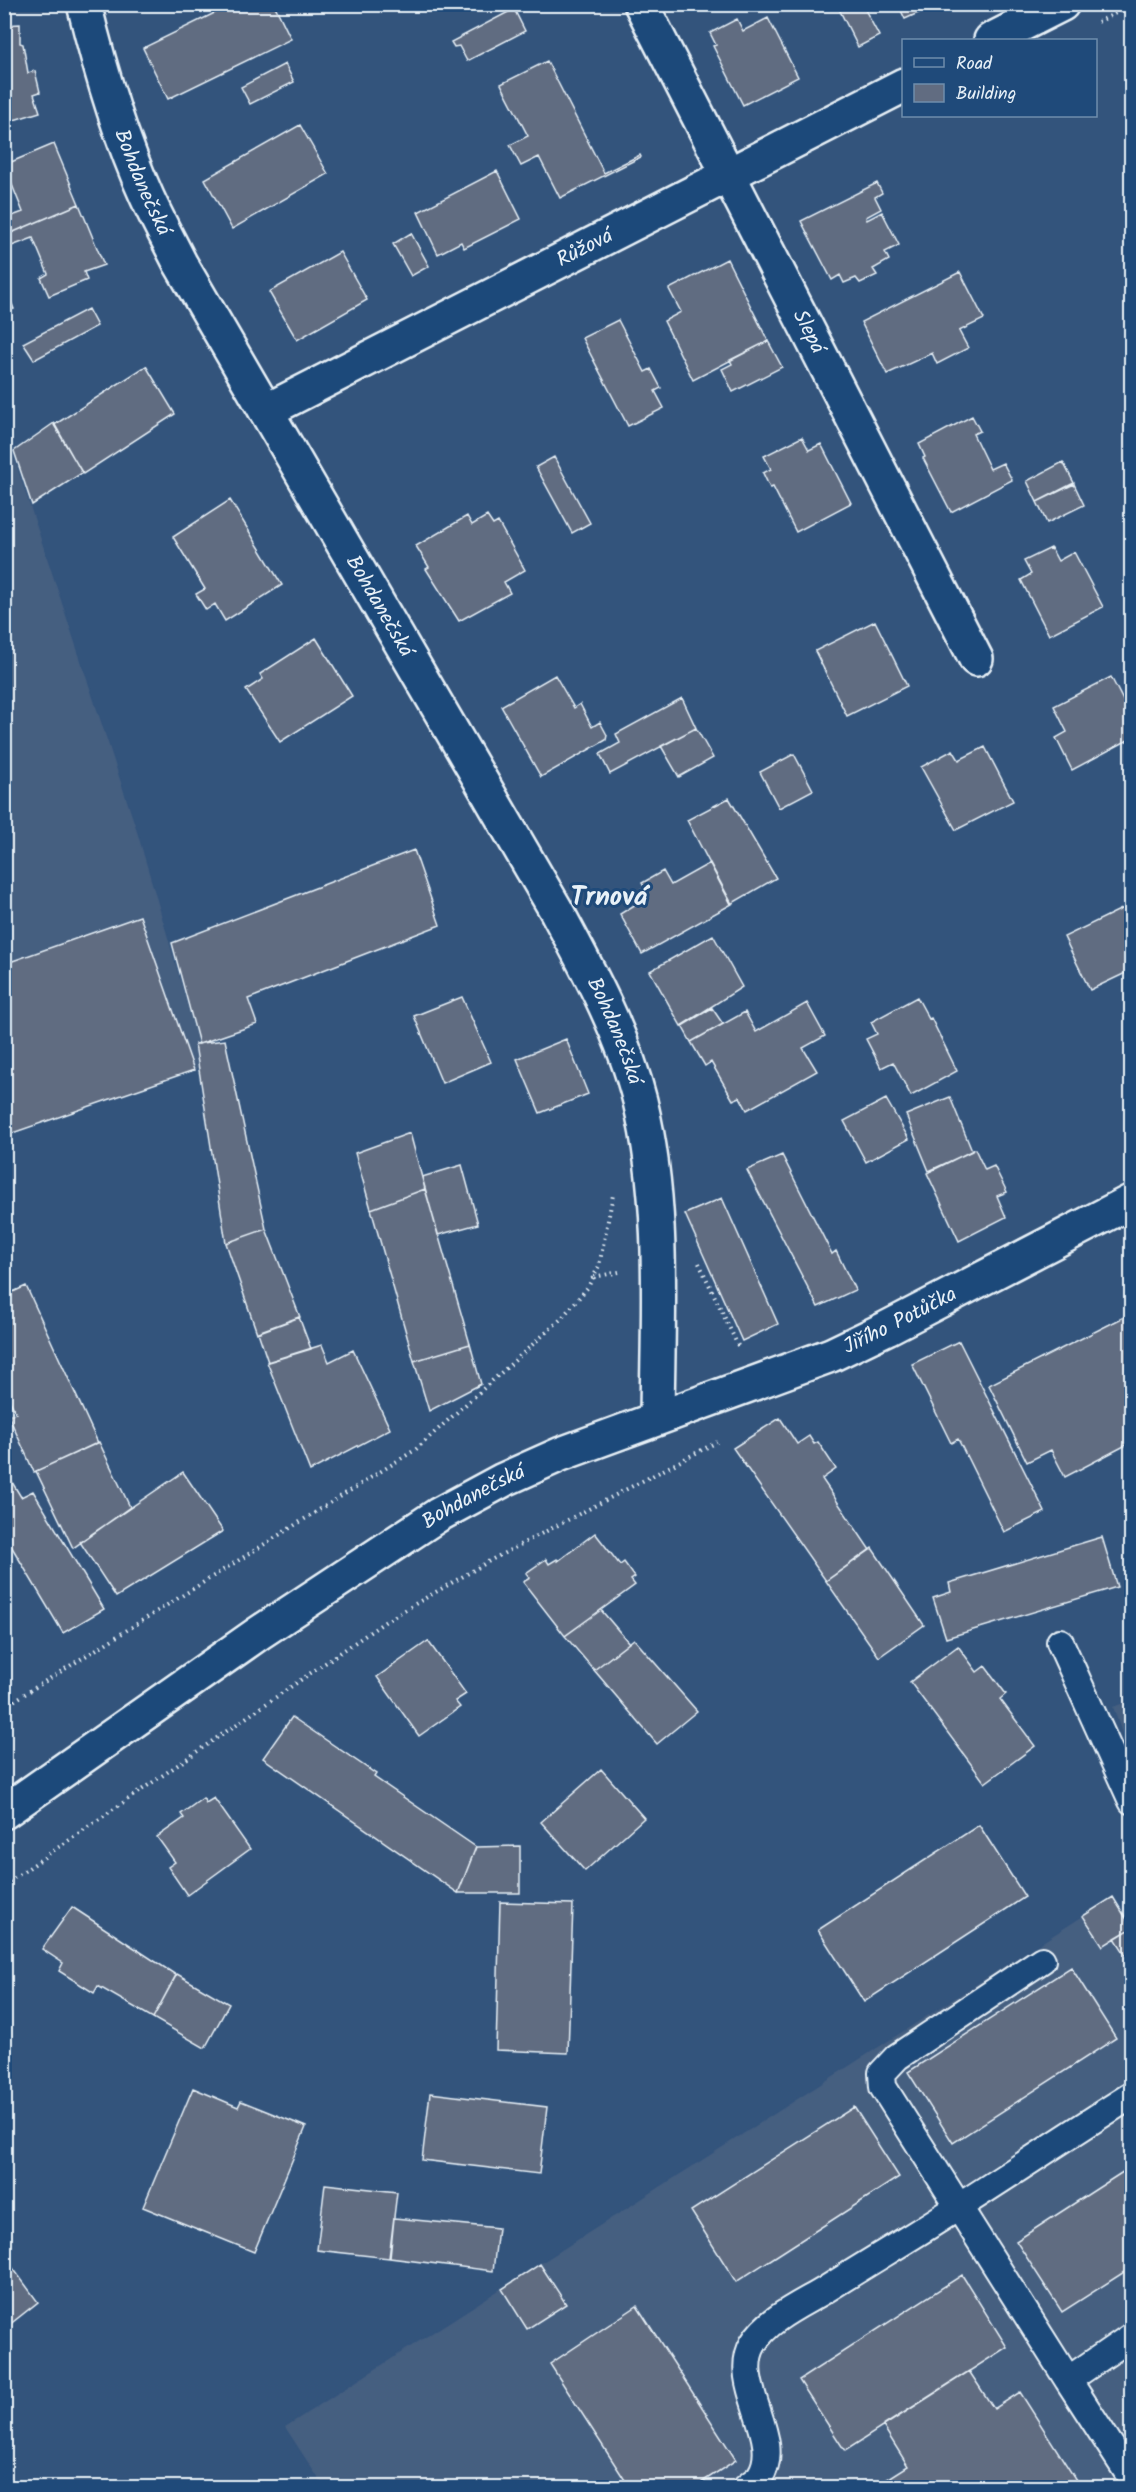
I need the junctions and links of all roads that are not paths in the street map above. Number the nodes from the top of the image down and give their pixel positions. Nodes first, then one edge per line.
1 (84, 4) edge
2 (641, 4) edge
3 (1062, 4) edge
4 (993, 39) edge
5 (902, 86) edge
6 (727, 174) junction
7 (266, 411) junction
8 (976, 659) dead end
9 (1131, 1201) edge
10 (657, 1417) junction
11 (1060, 1642) dead end
12 (1131, 1801) edge
13 (4, 1812) edge
14 (1042, 1960) dead end
15 (1131, 2095) edge
16 (957, 2207) junction
17 (1131, 2336) edge
18 (1068, 2380) junction
19 (1131, 2479) edge
20 (746, 2487) edge

1 - 7 street, Bohdanečská
2 - 6 street, Slepá
3 - 4 street
5 - 6 street, Růžová
6 - 7 street, Růžová
6 - 8 street, Slepá
7 - 10 street, Bohdanečská
9 - 10 street, Jiřího Potůčka
10 - 13 street, Bohdanečská
11 - 12 lane
14 - 16 lane
15 - 16 lane
16 - 18 lane
16 - 20 lane
17 - 18 lane
18 - 19 lane

